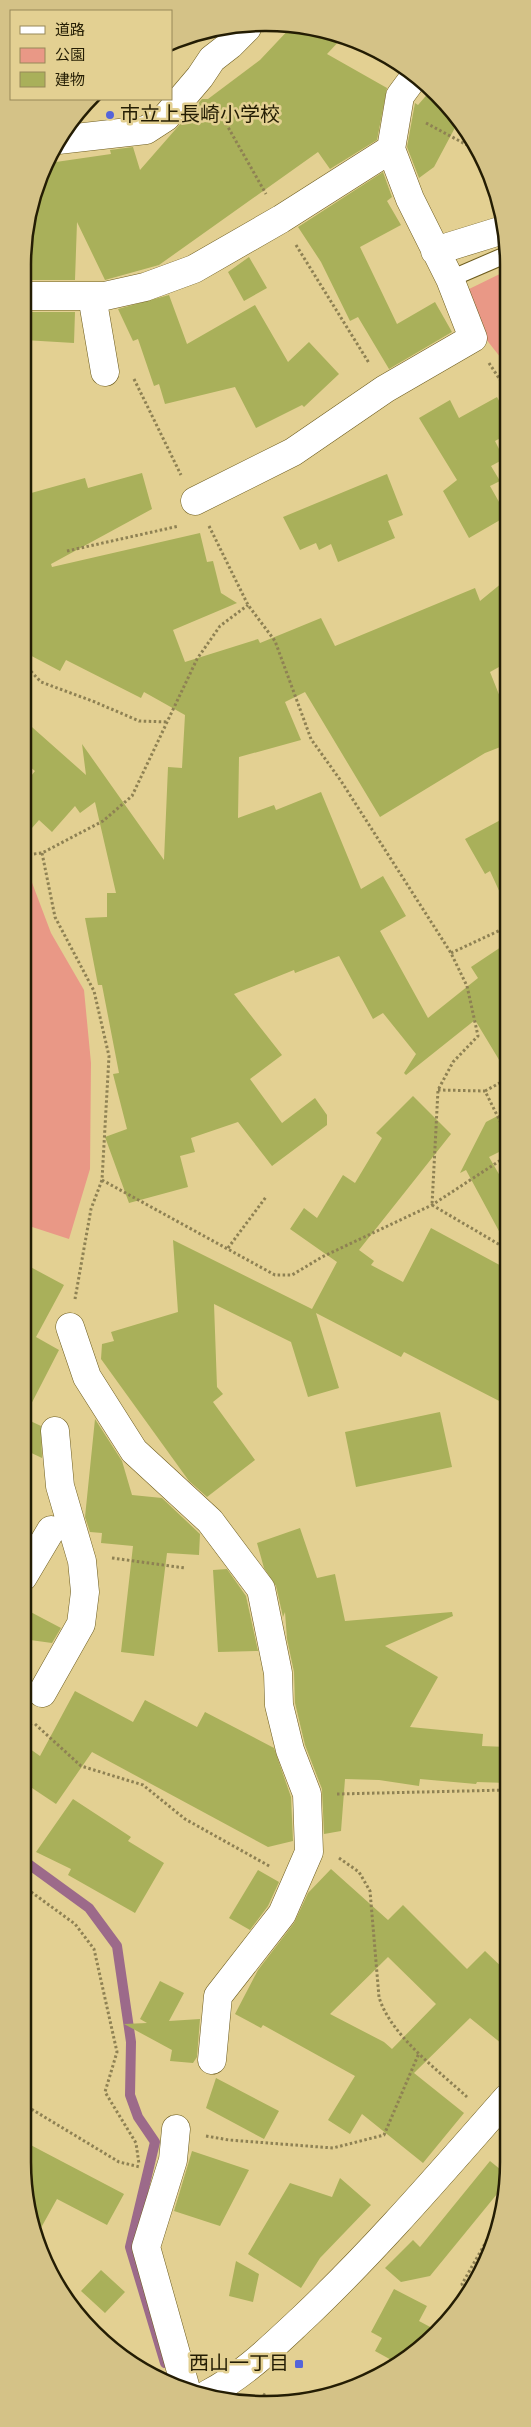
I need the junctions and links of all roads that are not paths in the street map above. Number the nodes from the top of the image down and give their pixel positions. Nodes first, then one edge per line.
1 (242, 32) edge
2 (410, 82) edge
3 (69, 139) edge
4 (391, 149) junction
5 (497, 232) edge
6 (435, 251) junction
7 (499, 258) edge
8 (450, 279) junction
9 (31, 296) edge
10 (92, 296) junction
11 (105, 372) dead end
12 (201, 511) road end
13 (70, 1327) road end
14 (55, 1431) dead end
15 (51, 1530) dead end
16 (31, 1564) edge
17 (42, 1693) dead end
18 (212, 2060) dead end
19 (498, 2108) edge
20 (176, 2129) road end
21 (184, 2381) edge
22 (216, 2390) edge

1 - 3 street
2 - 4 street
4 - 6 street
4 - 10 street
5 - 6 street
6 - 8 street
7 - 8 lane
8 - 12 street
9 - 10 street
10 - 11 street
13 - 18 street
14 - 17 street
15 - 16 street
19 - 22 street
20 - 21 street

